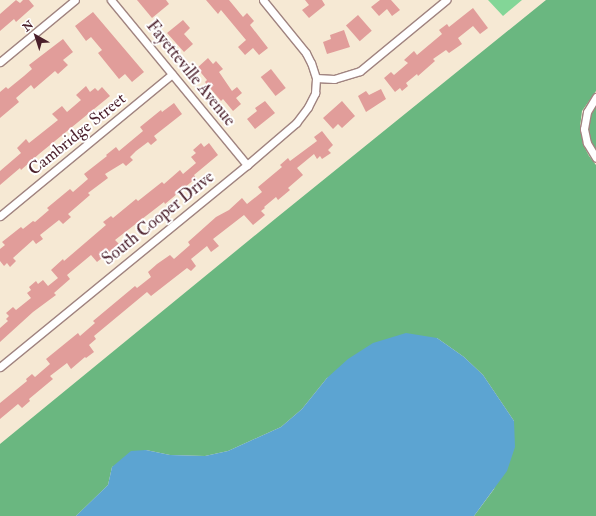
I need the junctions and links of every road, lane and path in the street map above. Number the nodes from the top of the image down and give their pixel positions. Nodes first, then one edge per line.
1 (75, 0) edge
2 (111, 0) edge
3 (263, 0) edge
4 (446, 0) edge
5 (0, 62) edge
6 (172, 74) junction
7 (316, 78) junction
8 (596, 97) edge
9 (596, 158) edge
10 (247, 165) junction
11 (0, 216) edge
12 (0, 367) edge

1 - 5 street
2 - 6 street, Fayetteville Avenue
3 - 7 street
4 - 7 street
6 - 10 street, Fayetteville Avenue
6 - 11 street, Cambridge Street
7 - 10 street, South Cooper Drive
8 - 9 street
10 - 12 street, South Cooper Drive

